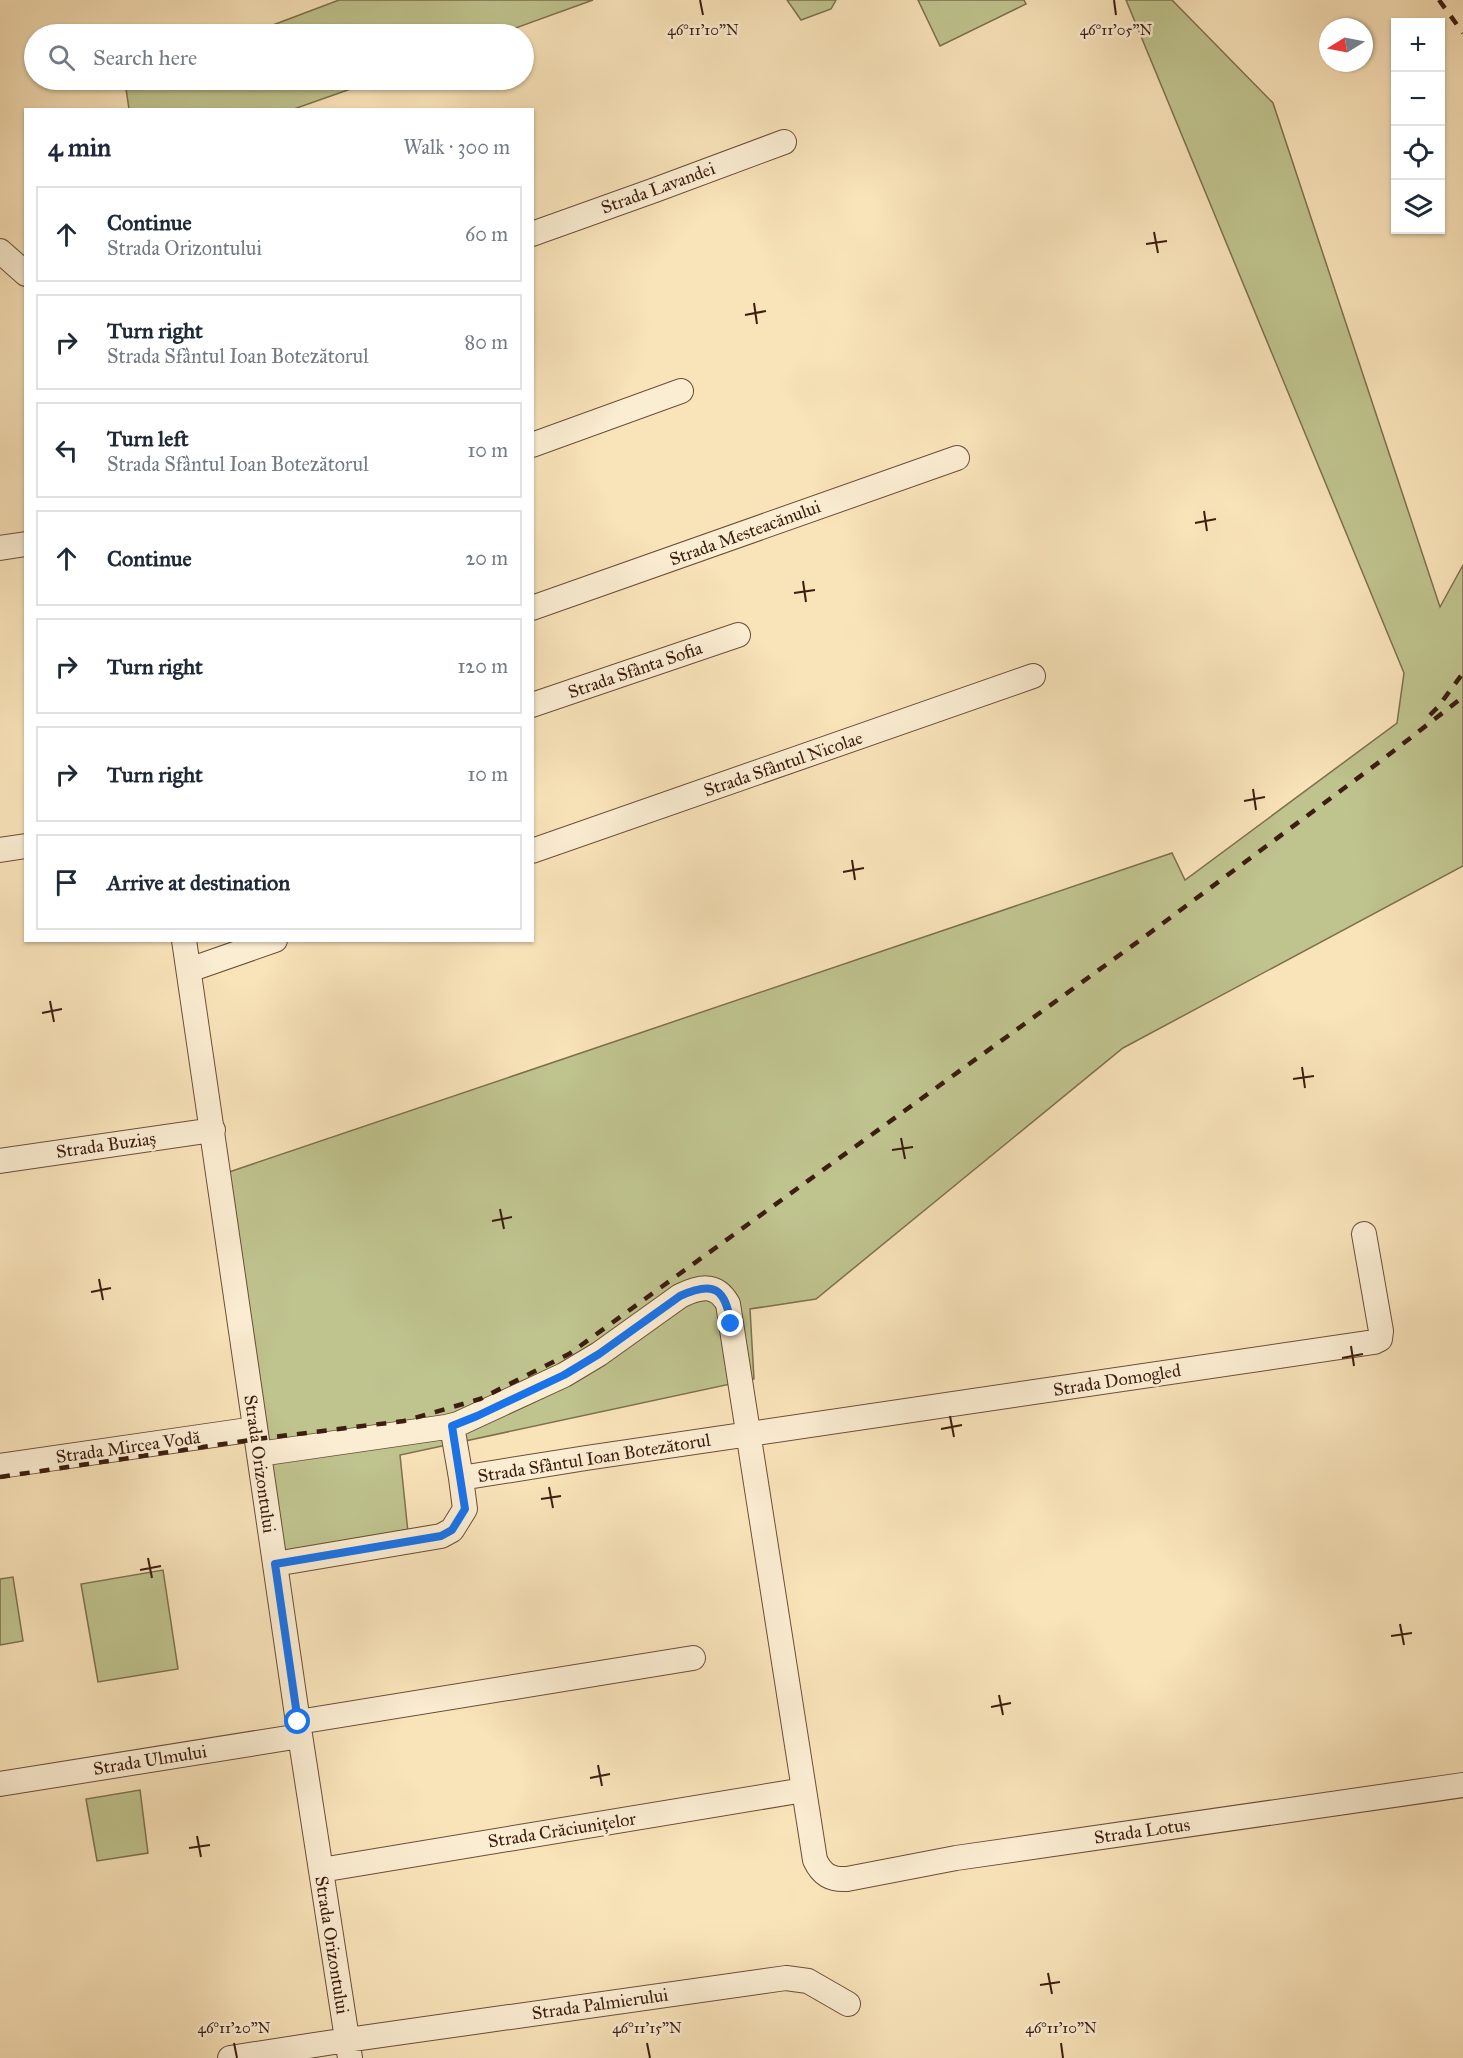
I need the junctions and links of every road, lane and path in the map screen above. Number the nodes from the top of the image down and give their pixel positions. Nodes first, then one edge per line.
1 (784, 142) dead end
2 (534, 233) edge
3 (0, 251) edge
4 (24, 272) edge
5 (681, 391) dead end
6 (534, 445) edge
7 (957, 458) dead end
8 (24, 544) edge
9 (0, 548) edge
10 (534, 607) edge
11 (738, 635) dead end
12 (1033, 676) dead end
13 (534, 704) edge
14 (24, 846) edge
15 (0, 850) edge
16 (534, 850) edge
17 (184, 942) edge
18 (269, 942) edge
19 (189, 970) junction
20 (213, 1130) junction
21 (0, 1161) edge
22 (1364, 1233) dead end
23 (452, 1426) junction
24 (255, 1429) junction
25 (748, 1434) junction
26 (259, 1454) junction
27 (0, 1466) edge
28 (461, 1478) junction
29 (275, 1564) junction
30 (693, 1658) dead end
31 (299, 1729) junction
32 (0, 1784) edge
33 (1463, 1785) edge
34 (804, 1790) junction
35 (321, 1870) junction
36 (848, 2004) dead end
37 (348, 2049) edge
38 (230, 2058) edge

1 - 2 street, Strada Lavandei
3 - 4 street
5 - 6 street
7 - 10 street, Strada Mesteacănului
8 - 9 street
11 - 13 street, Strada Sfânta Sofia
12 - 16 street, Strada Sfântul Nicolae
14 - 15 street
17 - 19 street, Strada Orizontului
18 - 19 street
19 - 20 street, Strada Orizontului
20 - 21 street, Strada Buziaș
20 - 24 street, Strada Orizontului
22 - 25 street, Strada Domogled
23 - 25 street
23 - 26 street
23 - 28 street
24 - 26 street, Strada Orizontului
24 - 27 street, Strada Mircea Vodă
25 - 28 street, Strada Sfântul Ioan Botezătorul
25 - 34 street
26 - 29 street, Strada Orizontului
28 - 29 street, Strada Sfântul Ioan Botezătorul
29 - 31 street, Strada Orizontului
30 - 31 street, Strada Ulmului
31 - 32 street, Strada Ulmului
31 - 35 street, Strada Orizontului
33 - 34 street, Strada Lotus
34 - 35 street, Strada Crăciunițelor
35 - 37 street, Strada Orizontului
36 - 37 street, Strada Palmierului
37 - 38 street, Strada Palmierului

